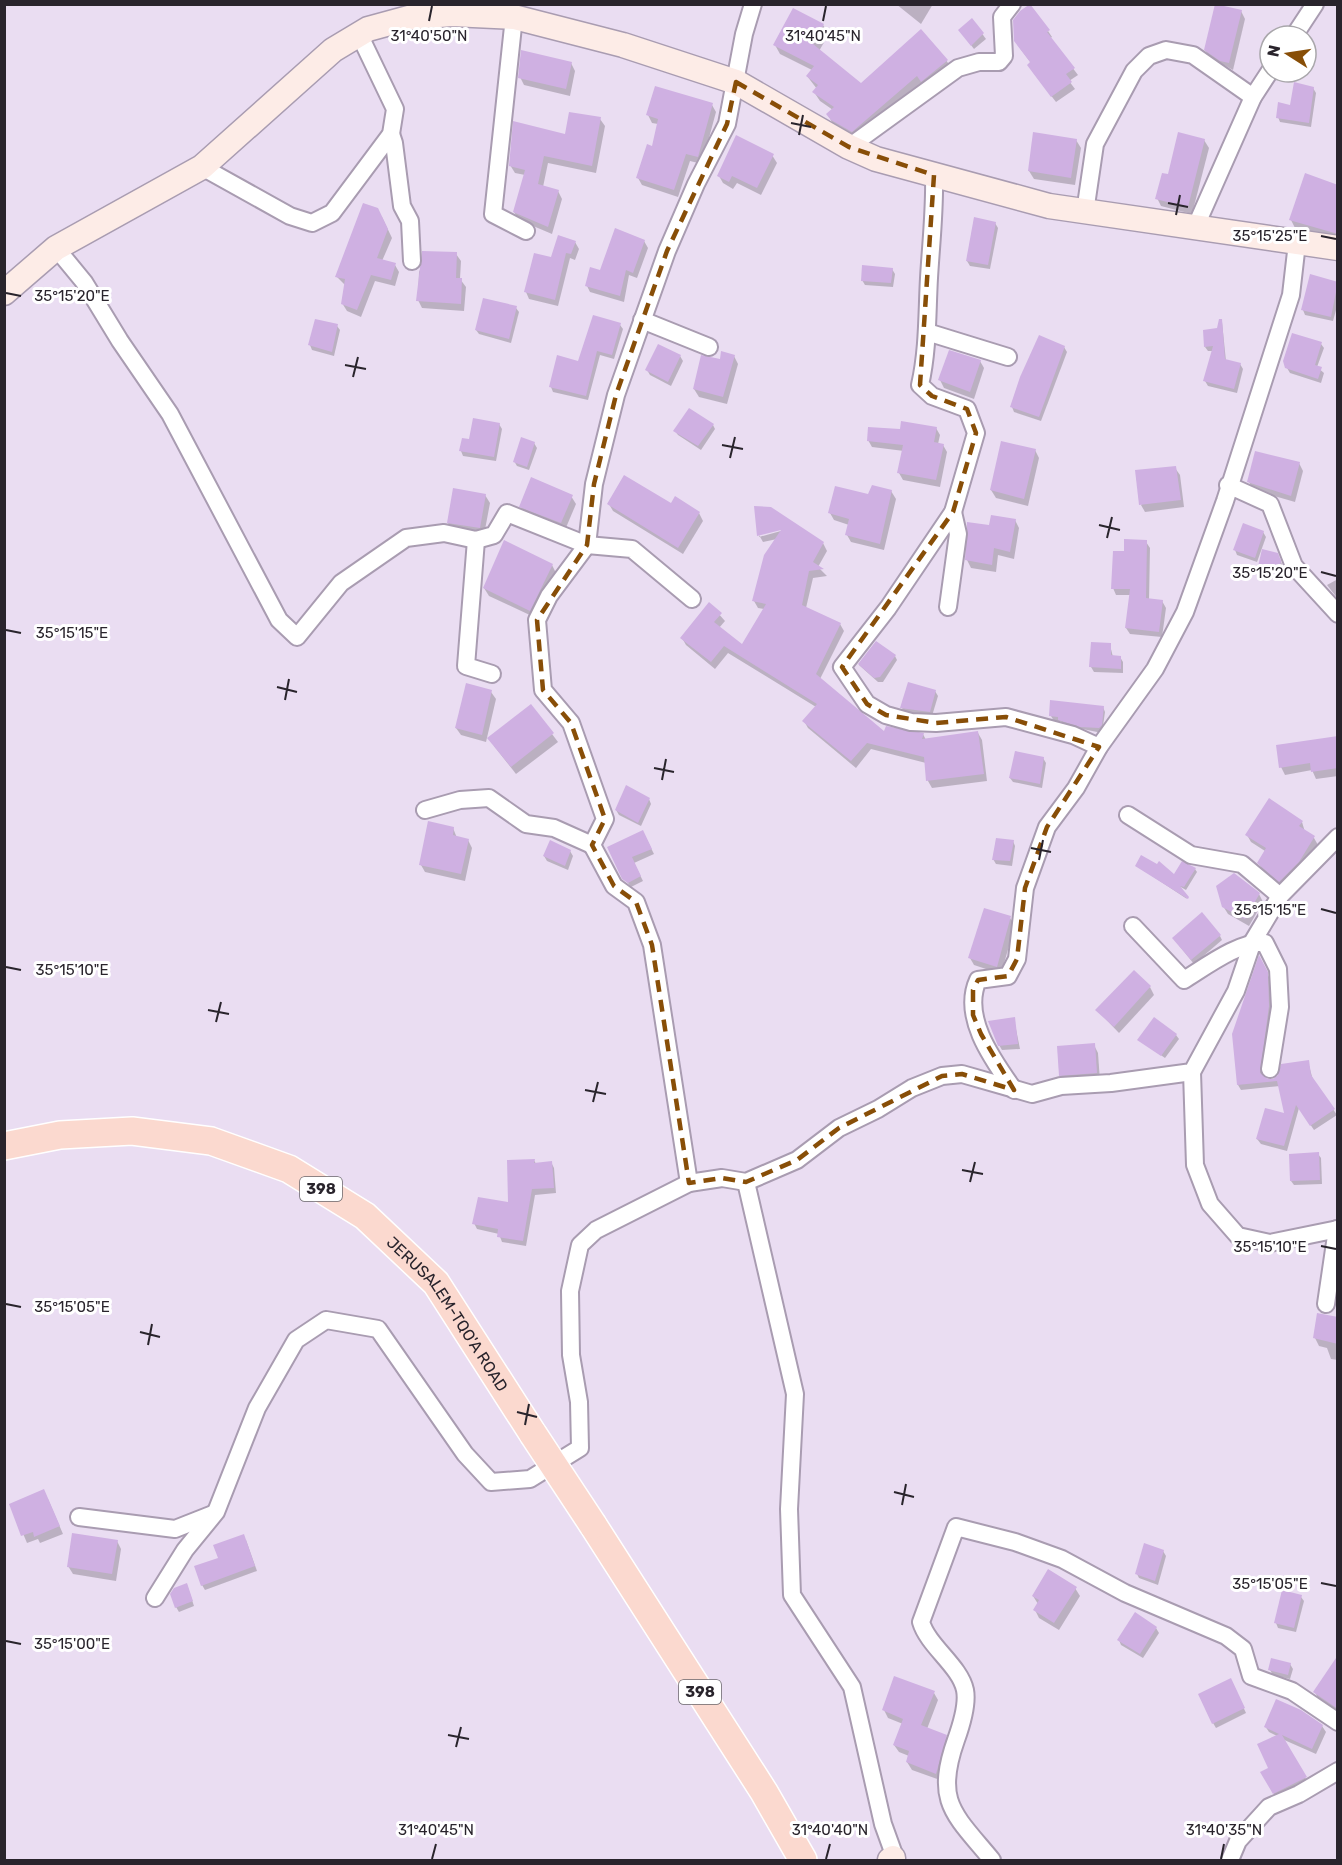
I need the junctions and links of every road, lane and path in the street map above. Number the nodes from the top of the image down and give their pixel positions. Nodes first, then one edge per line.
1 (753, 4) edge
2 (1012, 4) edge
3 (1315, 4) edge
4 (514, 17) junction
5 (1302, 24) edge
6 (359, 34) junction
7 (736, 82) junction
8 (1261, 84) edge
9 (1252, 97) junction
10 (391, 134) junction
11 (849, 147) junction
12 (202, 167) junction
13 (934, 176) junction
14 (1085, 212) junction
15 (1196, 228) junction
16 (526, 231) dead end
17 (1297, 243) junction
18 (56, 248) junction
19 (1338, 248) edge
20 (412, 261) dead end
21 (4, 292) edge
22 (642, 320) junction
23 (927, 332) junction
24 (709, 347) dead end
25 (1008, 357) dead end
26 (1228, 485) junction
27 (953, 512) junction
28 (476, 540) junction
29 (587, 545) junction
30 (692, 599) dead end
31 (948, 607) dead end
32 (1338, 614) edge
33 (492, 674) dead end
34 (1099, 747) junction
35 (425, 810) dead end
36 (1128, 815) dead end
37 (1338, 837) edge
38 (592, 845) junction
39 (1280, 896) junction
40 (1133, 926) dead end
41 (1253, 941) junction
42 (1270, 1069) dead end
43 (1192, 1072) junction
44 (1014, 1090) junction
45 (4, 1146) edge
46 (746, 1182) junction
47 (689, 1184) junction
48 (1337, 1229) edge
49 (1326, 1304) dead end
50 (216, 1512) junction
51 (79, 1517) dead end
52 (155, 1598) dead end
53 (1338, 1722) edge
54 (1338, 1771) edge
55 (803, 1860) edge
56 (893, 1860) edge
57 (992, 1860) edge
58 (1230, 1860) edge

1 - 7 street
2 - 11 street
3 - 5 street
4 - 6 street
4 - 7 street
4 - 16 street
6 - 10 street
6 - 12 street
7 - 11 street
7 - 22 street
8 - 9 street
9 - 14 street
9 - 15 street
10 - 12 street
10 - 20 street
11 - 13 street
12 - 18 street
13 - 14 street
13 - 23 street
14 - 15 street
15 - 17 street
17 - 19 street
17 - 26 street
18 - 21 street
18 - 28 street
22 - 24 street
22 - 29 street
23 - 25 street
23 - 27 street
26 - 32 street
26 - 34 street
27 - 31 street
27 - 34 street
28 - 29 street
28 - 33 street
29 - 30 street
29 - 38 street
34 - 44 street
35 - 38 street
36 - 39 street
37 - 39 street
38 - 47 street
39 - 41 street
40 - 41 street
41 - 42 street
41 - 43 street
43 - 44 street
43 - 48 street
44 - 46 street
45 - 55 main road, JERUSALEM-TQO'A ROAD / 398, bridge
46 - 47 street
46 - 56 street
47 - 50 street
48 - 49 street
50 - 51 street
50 - 52 street
53 - 57 street
54 - 58 street

